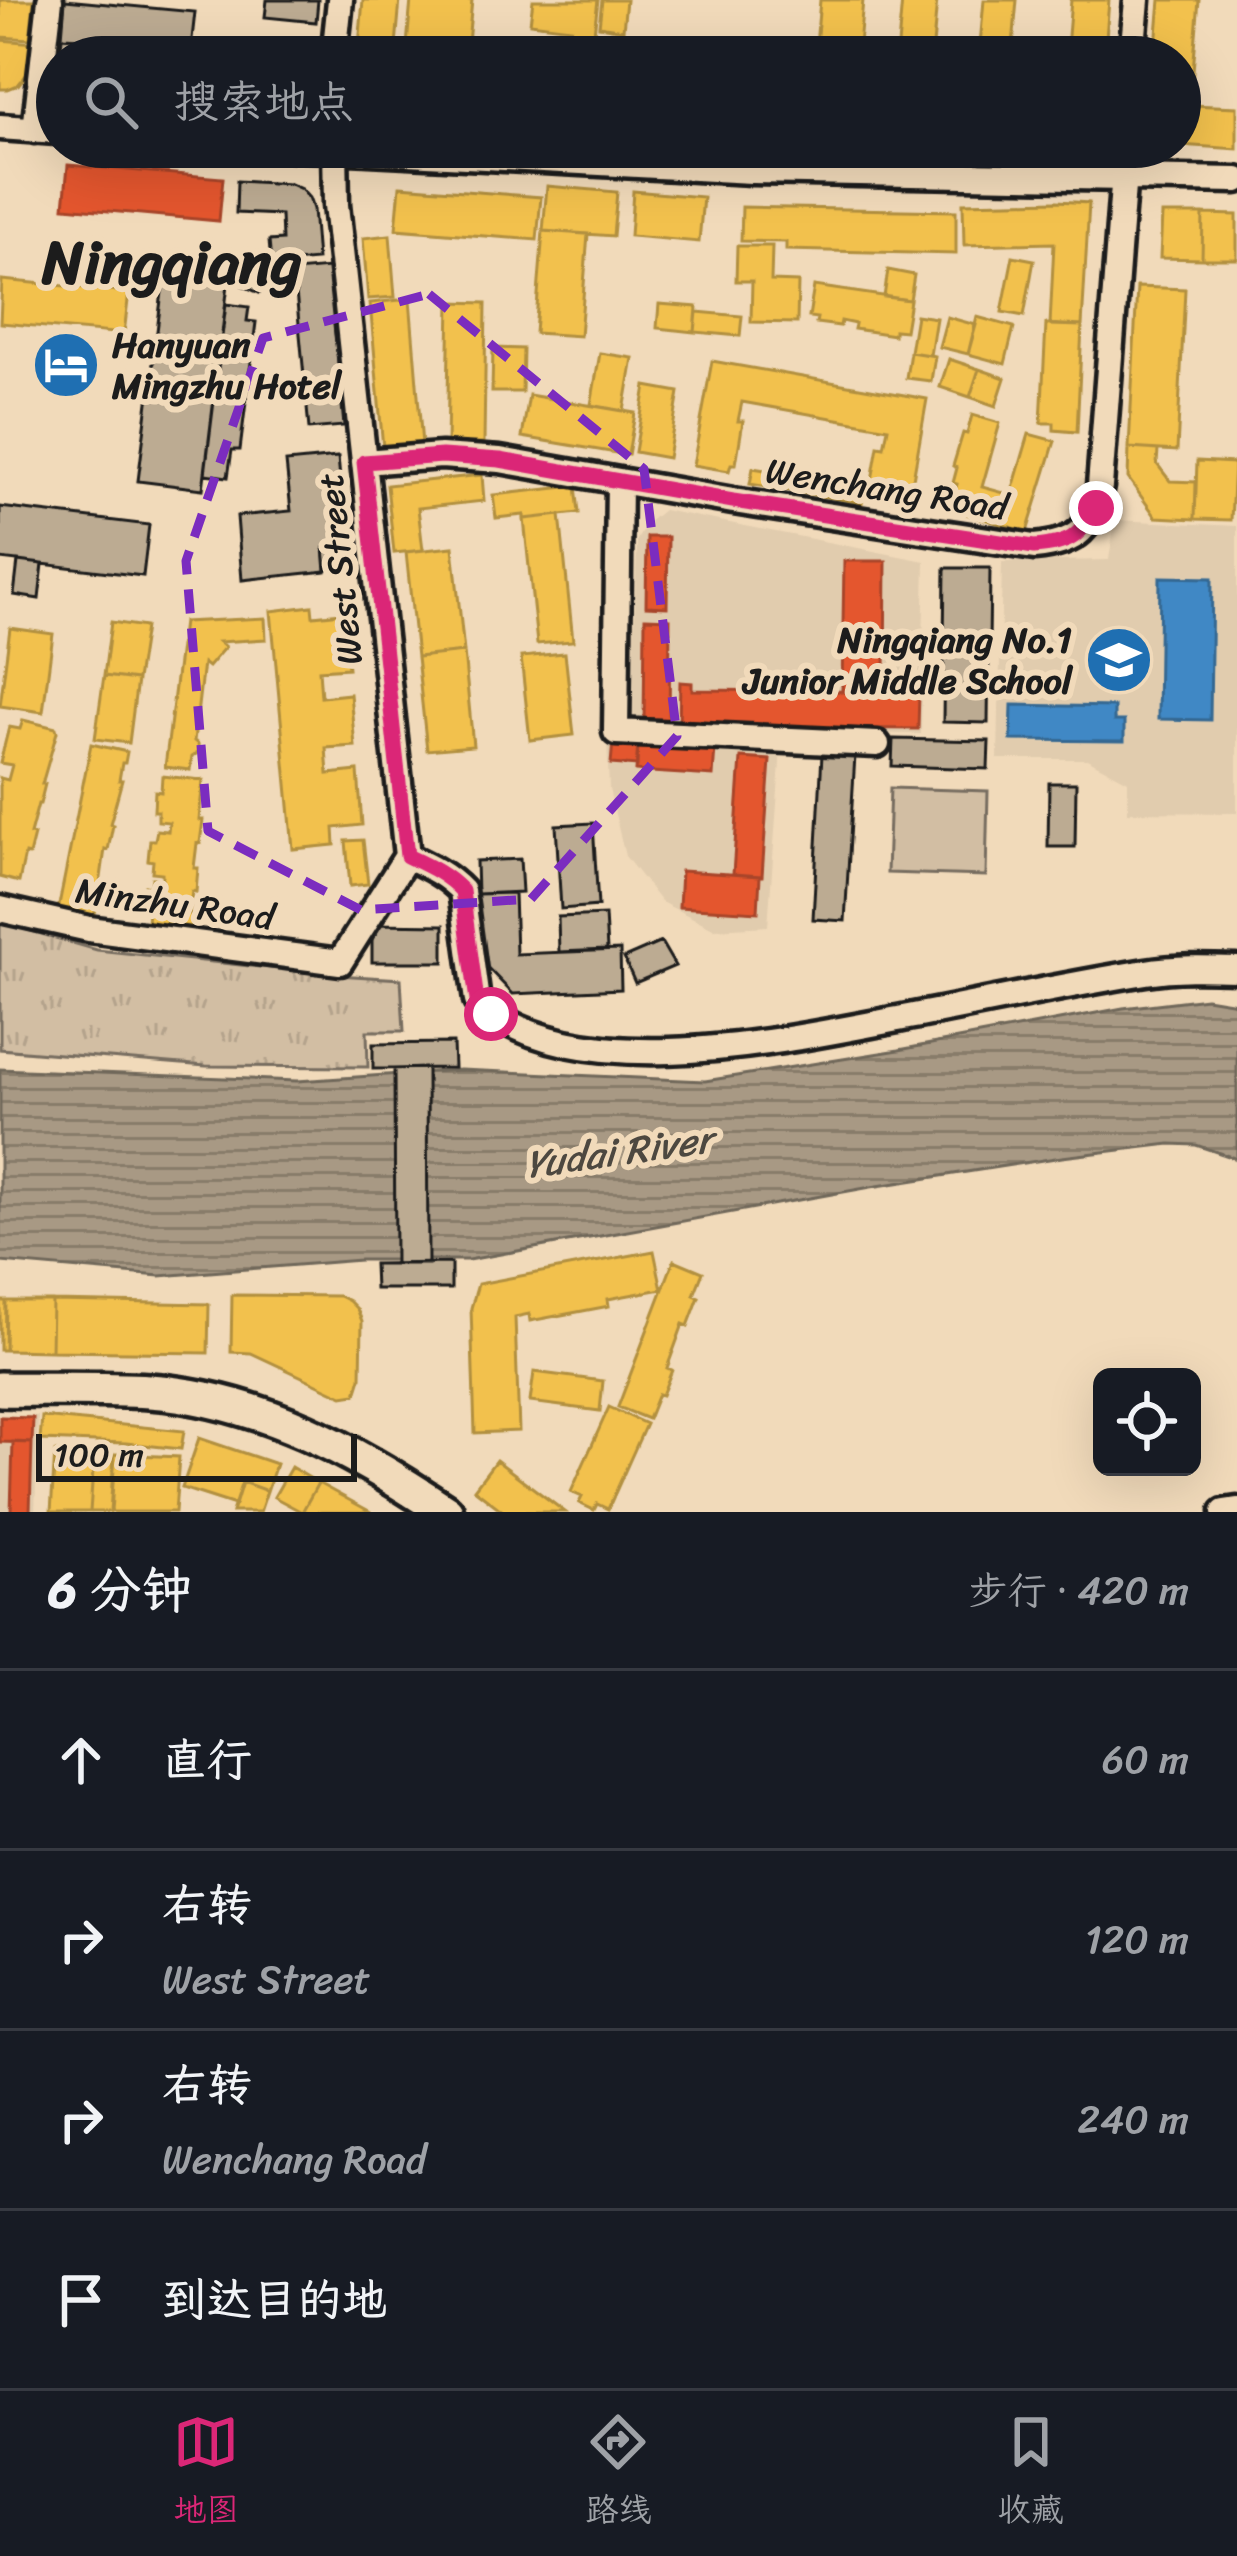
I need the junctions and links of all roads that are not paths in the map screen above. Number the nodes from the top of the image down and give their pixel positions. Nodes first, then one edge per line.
1 (50, 0) edge
2 (340, 0) edge
3 (1137, 0) edge
4 (49, 36) edge
5 (336, 36) edge
6 (1134, 36) edge
7 (0, 128) edge
8 (36, 130) edge
9 (335, 168) edge
10 (698, 168) edge
11 (1125, 168) edge
12 (1124, 178) junction
13 (1237, 180) edge
14 (364, 462) junction
15 (619, 481) junction
16 (877, 744) dead end
17 (407, 856) junction
18 (0, 908) edge
19 (1237, 969) edge
20 (0, 1389) edge
21 (1237, 1510) edge
22 (446, 1512) edge
23 (1225, 1512) edge

1 - 4 street
2 - 5 street
3 - 6 street
7 - 8 street
9 - 14 street, West Street
10 - 12 street
11 - 12 street, Wenchang Road
12 - 13 street
12 - 15 street, Wenchang Road
14 - 15 street, Wenchang Road
14 - 17 street, West Street
15 - 16 street
17 - 18 street, Minzhu Road
17 - 19 street
20 - 22 main road
21 - 23 street

